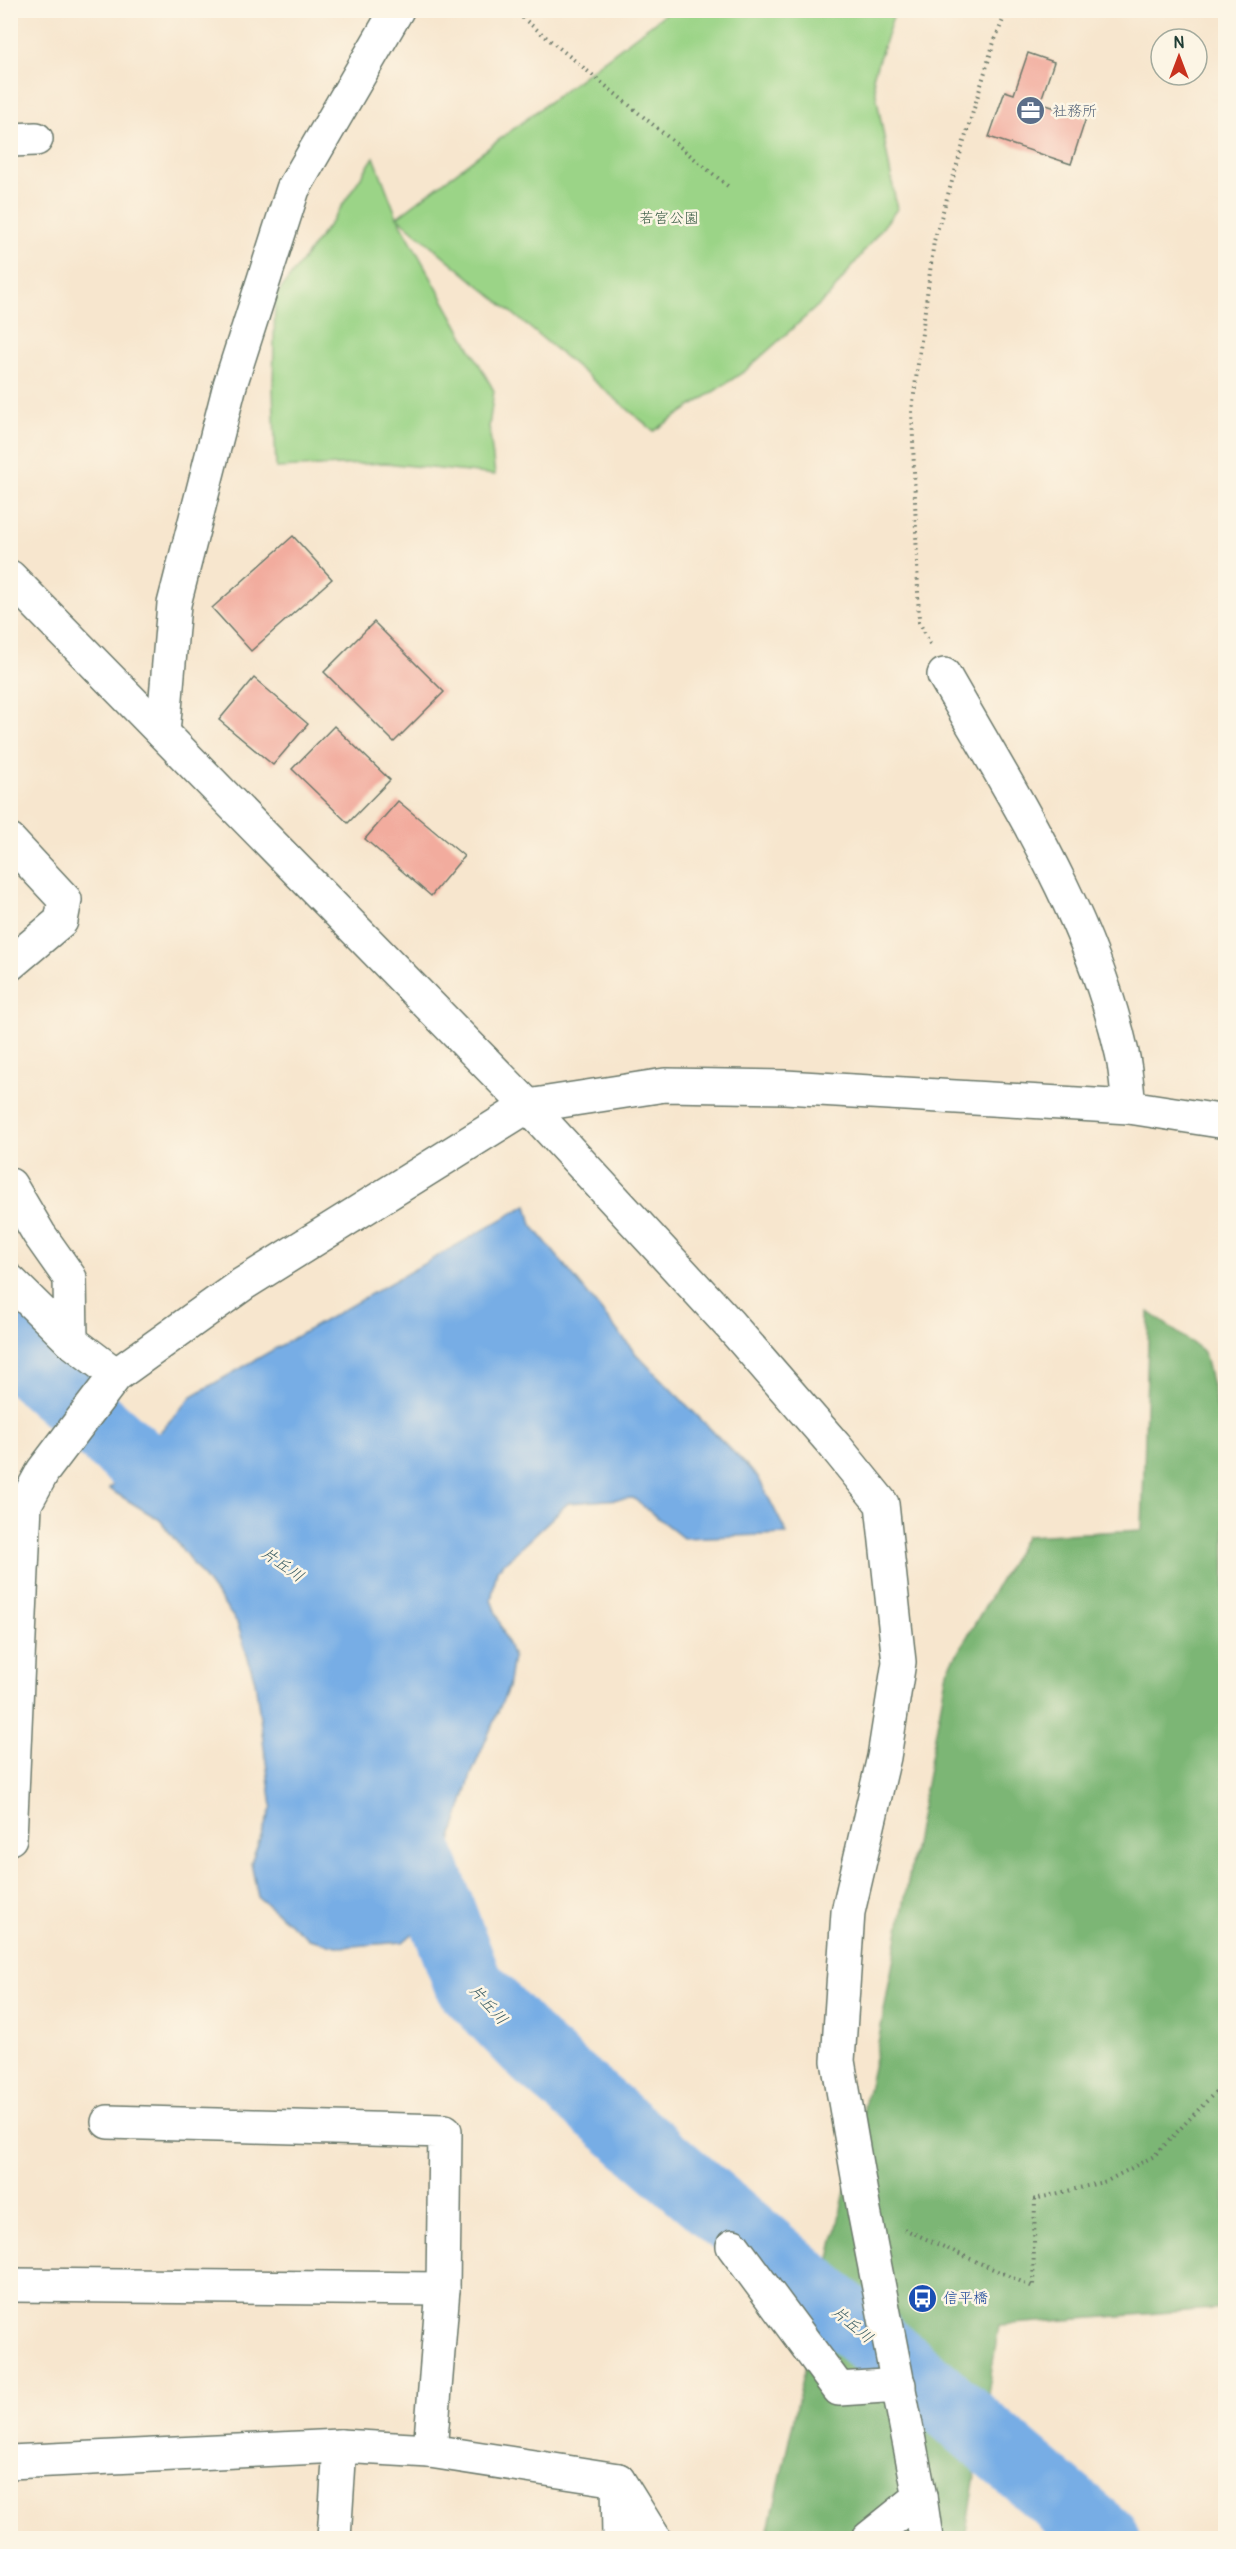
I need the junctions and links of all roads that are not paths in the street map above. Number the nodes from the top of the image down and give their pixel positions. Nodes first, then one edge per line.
1 (397, 10) edge
2 (10, 577) edge
3 (944, 675) road end
4 (163, 733) junction
5 (10, 841) edge
6 (10, 964) edge
7 (528, 1106) junction
8 (1129, 1107) junction
9 (1226, 1122) edge
10 (10, 1185) edge
11 (10, 1281) edge
12 (71, 1341) junction
13 (116, 1375) junction
14 (10, 1838) edge
15 (108, 2122) dead end
16 (733, 2246) dead end
17 (10, 2285) edge
18 (442, 2289) junction
19 (899, 2385) junction
20 (340, 2446) junction
21 (430, 2451) junction
22 (10, 2462) edge
23 (618, 2480) junction
24 (920, 2497) junction
25 (334, 2538) edge
26 (619, 2538) edge
27 (654, 2538) edge
28 (869, 2538) edge
29 (926, 2538) edge

1 - 4 street
2 - 4 street
3 - 8 street
4 - 7 street
5 - 6 street
7 - 8 street
7 - 13 street
7 - 19 street
8 - 9 street
10 - 12 street
11 - 12 street
12 - 13 street
13 - 14 street
15 - 18 street
16 - 19 street
17 - 18 street
18 - 21 street
19 - 24 street
20 - 21 street
20 - 22 street
20 - 25 street
21 - 23 street
23 - 26 street
23 - 27 street
24 - 28 street
24 - 29 street

